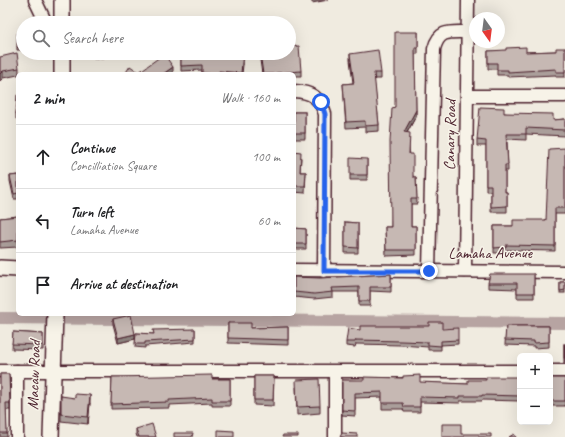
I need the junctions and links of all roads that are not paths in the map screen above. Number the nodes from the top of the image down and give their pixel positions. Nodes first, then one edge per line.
1 (35, 0) edge
2 (62, 0) edge
3 (468, 0) edge
4 (43, 16) edge
5 (62, 16) edge
6 (468, 32) junction
7 (62, 60) edge
8 (62, 72) edge
9 (296, 91) edge
10 (467, 96) junction
11 (565, 96) edge
12 (0, 268) edge
13 (16, 269) edge
14 (296, 270) edge
15 (324, 271) junction
16 (429, 271) junction
17 (465, 271) junction
18 (565, 272) edge
19 (55, 316) edge
20 (0, 371) edge
21 (17, 371) junction
22 (52, 371) junction
23 (553, 371) edge
24 (565, 371) edge
25 (335, 372) junction
26 (517, 372) edge
27 (17, 437) edge
28 (51, 437) edge
29 (335, 437) edge

1 - 4 street
2 - 5 street
3 - 6 street, Canary Road
6 - 10 street, Canary Road
6 - 16 street
7 - 8 street
9 - 15 street
10 - 11 street
10 - 17 street, Canary Road
12 - 13 street
14 - 15 street, Lamaha Avenue
15 - 16 street, Lamaha Avenue
16 - 17 street, Lamaha Avenue
17 - 18 street, Lamaha Avenue
19 - 22 street, Macaw Road
20 - 21 street
21 - 22 street
21 - 27 street
22 - 25 street
22 - 28 street, Macaw Road
23 - 24 street
25 - 26 street
25 - 29 street

